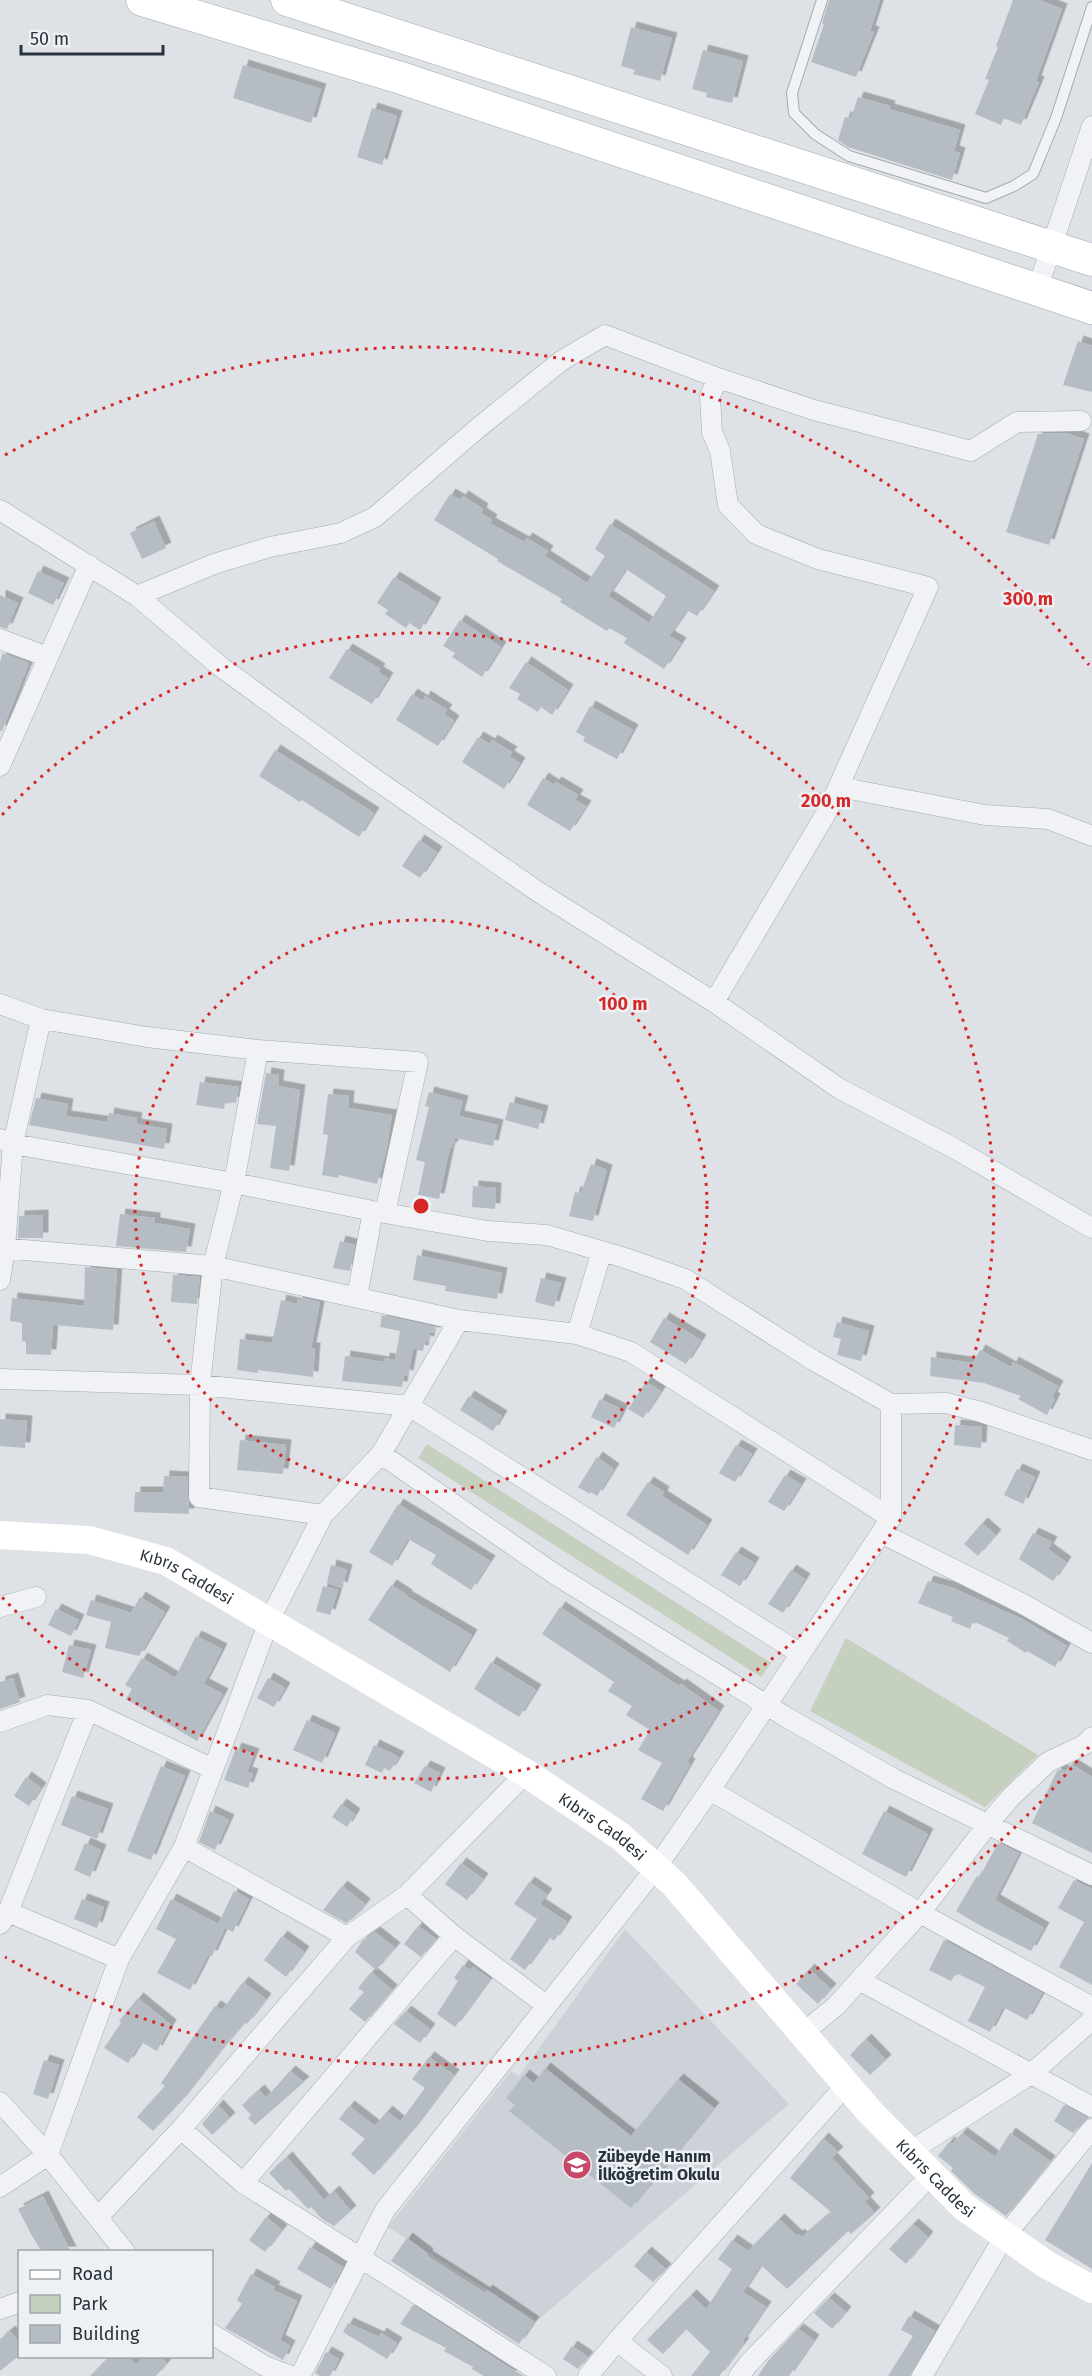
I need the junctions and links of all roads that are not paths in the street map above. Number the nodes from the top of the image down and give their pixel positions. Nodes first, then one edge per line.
1 (142, 0) edge
2 (287, 0) edge
3 (822, 0) edge
4 (1092, 7) edge
5 (1092, 126) edge
6 (1053, 248) junction
7 (1092, 260) edge
8 (1037, 290) junction
9 (1092, 308) edge
10 (718, 378) junction
11 (1081, 421) dead end
12 (0, 510) edge
13 (89, 565) junction
14 (137, 596) junction
15 (0, 639) edge
16 (48, 657) junction
17 (0, 766) edge
18 (839, 787) junction
19 (1092, 836) edge
20 (714, 1002) junction
21 (0, 1004) edge
22 (41, 1019) junction
23 (258, 1050) junction
24 (6, 1141) edge
25 (234, 1183) junction
26 (379, 1212) junction
27 (1092, 1228) edge
28 (3, 1248) edge
29 (602, 1251) junction
30 (213, 1266) junction
31 (0, 1280) edge
32 (357, 1298) junction
33 (459, 1320) junction
34 (577, 1334) junction
35 (0, 1379) edge
36 (200, 1385) junction
37 (891, 1404) junction
38 (409, 1406) junction
39 (1092, 1450) edge
40 (381, 1454) junction
41 (323, 1515) junction
42 (886, 1525) junction
43 (0, 1535) edge
44 (36, 1597) dead end
45 (0, 1607) edge
46 (268, 1621) junction
47 (1092, 1643) edge
48 (801, 1654) junction
49 (766, 1705) junction
50 (88, 1710) junction
51 (0, 1722) edge
52 (1089, 1744) edge
53 (213, 1769) junction
54 (526, 1773) junction
55 (710, 1790) junction
56 (988, 1824) junction
57 (184, 1847) junction
58 (656, 1868) junction
59 (1092, 1875) edge
60 (407, 1895) junction
61 (920, 1914) junction
62 (4, 1918) edge
63 (454, 1935) junction
64 (347, 1937) junction
65 (119, 1959) junction
66 (860, 1980) junction
67 (546, 2005) junction
68 (1092, 2007) edge
69 (1092, 2020) edge
70 (803, 2033) junction
71 (1031, 2074) junction
72 (847, 2084) junction
73 (0, 2103) edge
74 (1092, 2107) edge
75 (1092, 2128) edge
76 (181, 2129) junction
77 (909, 2152) junction
78 (48, 2155) junction
79 (931, 2175) junction
80 (243, 2183) junction
81 (0, 2187) edge
82 (99, 2216) junction
83 (1005, 2237) junction
84 (124, 2250) edge
85 (361, 2260) junction
86 (1092, 2289) edge
87 (18, 2303) edge
88 (0, 2308) edge
89 (213, 2335) edge
90 (617, 2341) junction
91 (262, 2371) edge
92 (291, 2376) edge
93 (300, 2376) edge
94 (546, 2376) edge
95 (588, 2376) edge
96 (662, 2376) edge
97 (739, 2376) edge
98 (922, 2376) edge

1 - 8 main road
2 - 6 main road
3 - 4 lane
5 - 6 street
6 - 7 main road
6 - 8 street
8 - 9 main road
10 - 11 street
10 - 14 street
10 - 18 street
12 - 13 street
13 - 14 street
13 - 16 street
14 - 20 street
15 - 16 street
16 - 17 street
18 - 19 street
18 - 20 street
20 - 27 street
21 - 22 street
22 - 23 street
22 - 24 street
23 - 25 street
23 - 26 street
24 - 25 street
24 - 28 street
25 - 26 street
25 - 30 street
26 - 29 street
26 - 32 street
28 - 30 street
28 - 31 street
29 - 34 street
29 - 37 street
30 - 32 street
30 - 36 street
32 - 33 street
33 - 34 street
33 - 38 street
34 - 42 street
35 - 36 street
36 - 38 street
36 - 41 street
37 - 39 street
37 - 42 street
38 - 40 street
38 - 48 street
40 - 41 street
40 - 49 street
41 - 46 street
42 - 47 street
42 - 48 street
43 - 46 main road, Kıbrıs Caddesi
44 - 45 street
46 - 53 street
46 - 54 main road, Kıbrıs Caddesi
48 - 49 street
49 - 55 street
49 - 56 street
50 - 51 street
50 - 53 street
50 - 62 street
52 - 56 street
53 - 57 street
54 - 58 main road, Kıbrıs Caddesi
54 - 60 street
55 - 58 street
55 - 61 street
56 - 59 street
56 - 61 street
57 - 64 street
57 - 65 street
58 - 67 street
58 - 70 main road, Kıbrıs Caddesi
60 - 63 street
60 - 64 street
61 - 66 street
61 - 68 street
62 - 65 street
63 - 67 street
63 - 80 street
64 - 76 street
65 - 78 street
66 - 70 street
66 - 71 street
67 - 85 street
69 - 71 street
70 - 72 main road, Kıbrıs Caddesi
71 - 74 street
71 - 77 street
72 - 77 main road, Kıbrıs Caddesi
72 - 90 street
73 - 78 street
75 - 83 street
76 - 80 street
76 - 82 street
77 - 79 main road, Kıbrıs Caddesi
78 - 81 street
78 - 82 street
79 - 83 main road, Kıbrıs Caddesi
79 - 97 street
80 - 85 street
82 - 84 street
83 - 86 main road, Kıbrıs Caddesi
83 - 98 street
85 - 93 street
85 - 94 street
87 - 88 street
89 - 91 street
90 - 95 street
90 - 96 street
91 - 92 street

